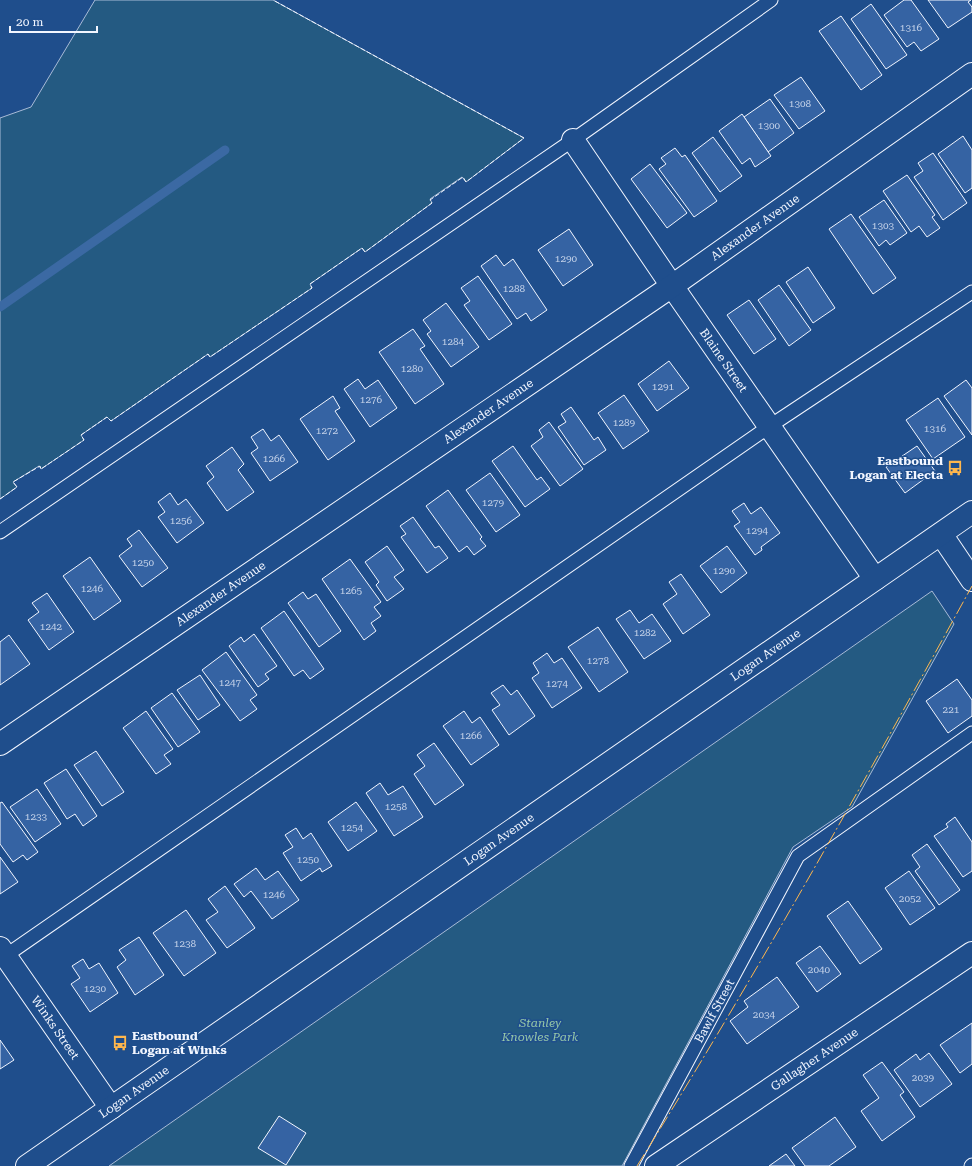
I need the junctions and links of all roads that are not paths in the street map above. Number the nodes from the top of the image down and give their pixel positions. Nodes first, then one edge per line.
1 (771, 0) edge
2 (972, 74) edge
3 (573, 140) junction
4 (672, 286) junction
5 (972, 292) edge
6 (770, 426) junction
7 (972, 512) edge
8 (0, 532) edge
9 (941, 534) junction
10 (875, 579) junction
11 (972, 580) edge
12 (972, 733) edge
13 (0, 744) edge
14 (972, 953) edge
15 (2, 955) edge
16 (111, 1108) junction
17 (27, 1166) edge
18 (631, 1166) edge
19 (656, 1166) edge

1 - 3 lane
2 - 4 street, Alexander Avenue
3 - 4 street, Blaine Street
3 - 8 lane
4 - 6 street, Blaine Street
4 - 13 street, Alexander Avenue
5 - 6 lane
6 - 10 street, Blaine Street
6 - 15 lane
7 - 9 street, Logan Avenue
9 - 10 street, Logan Avenue
9 - 11 street
10 - 16 street, Logan Avenue
12 - 18 lane, Bawlf Street
14 - 19 street, Gallagher Avenue
15 - 16 street, Winks Street
16 - 17 street, Logan Avenue

